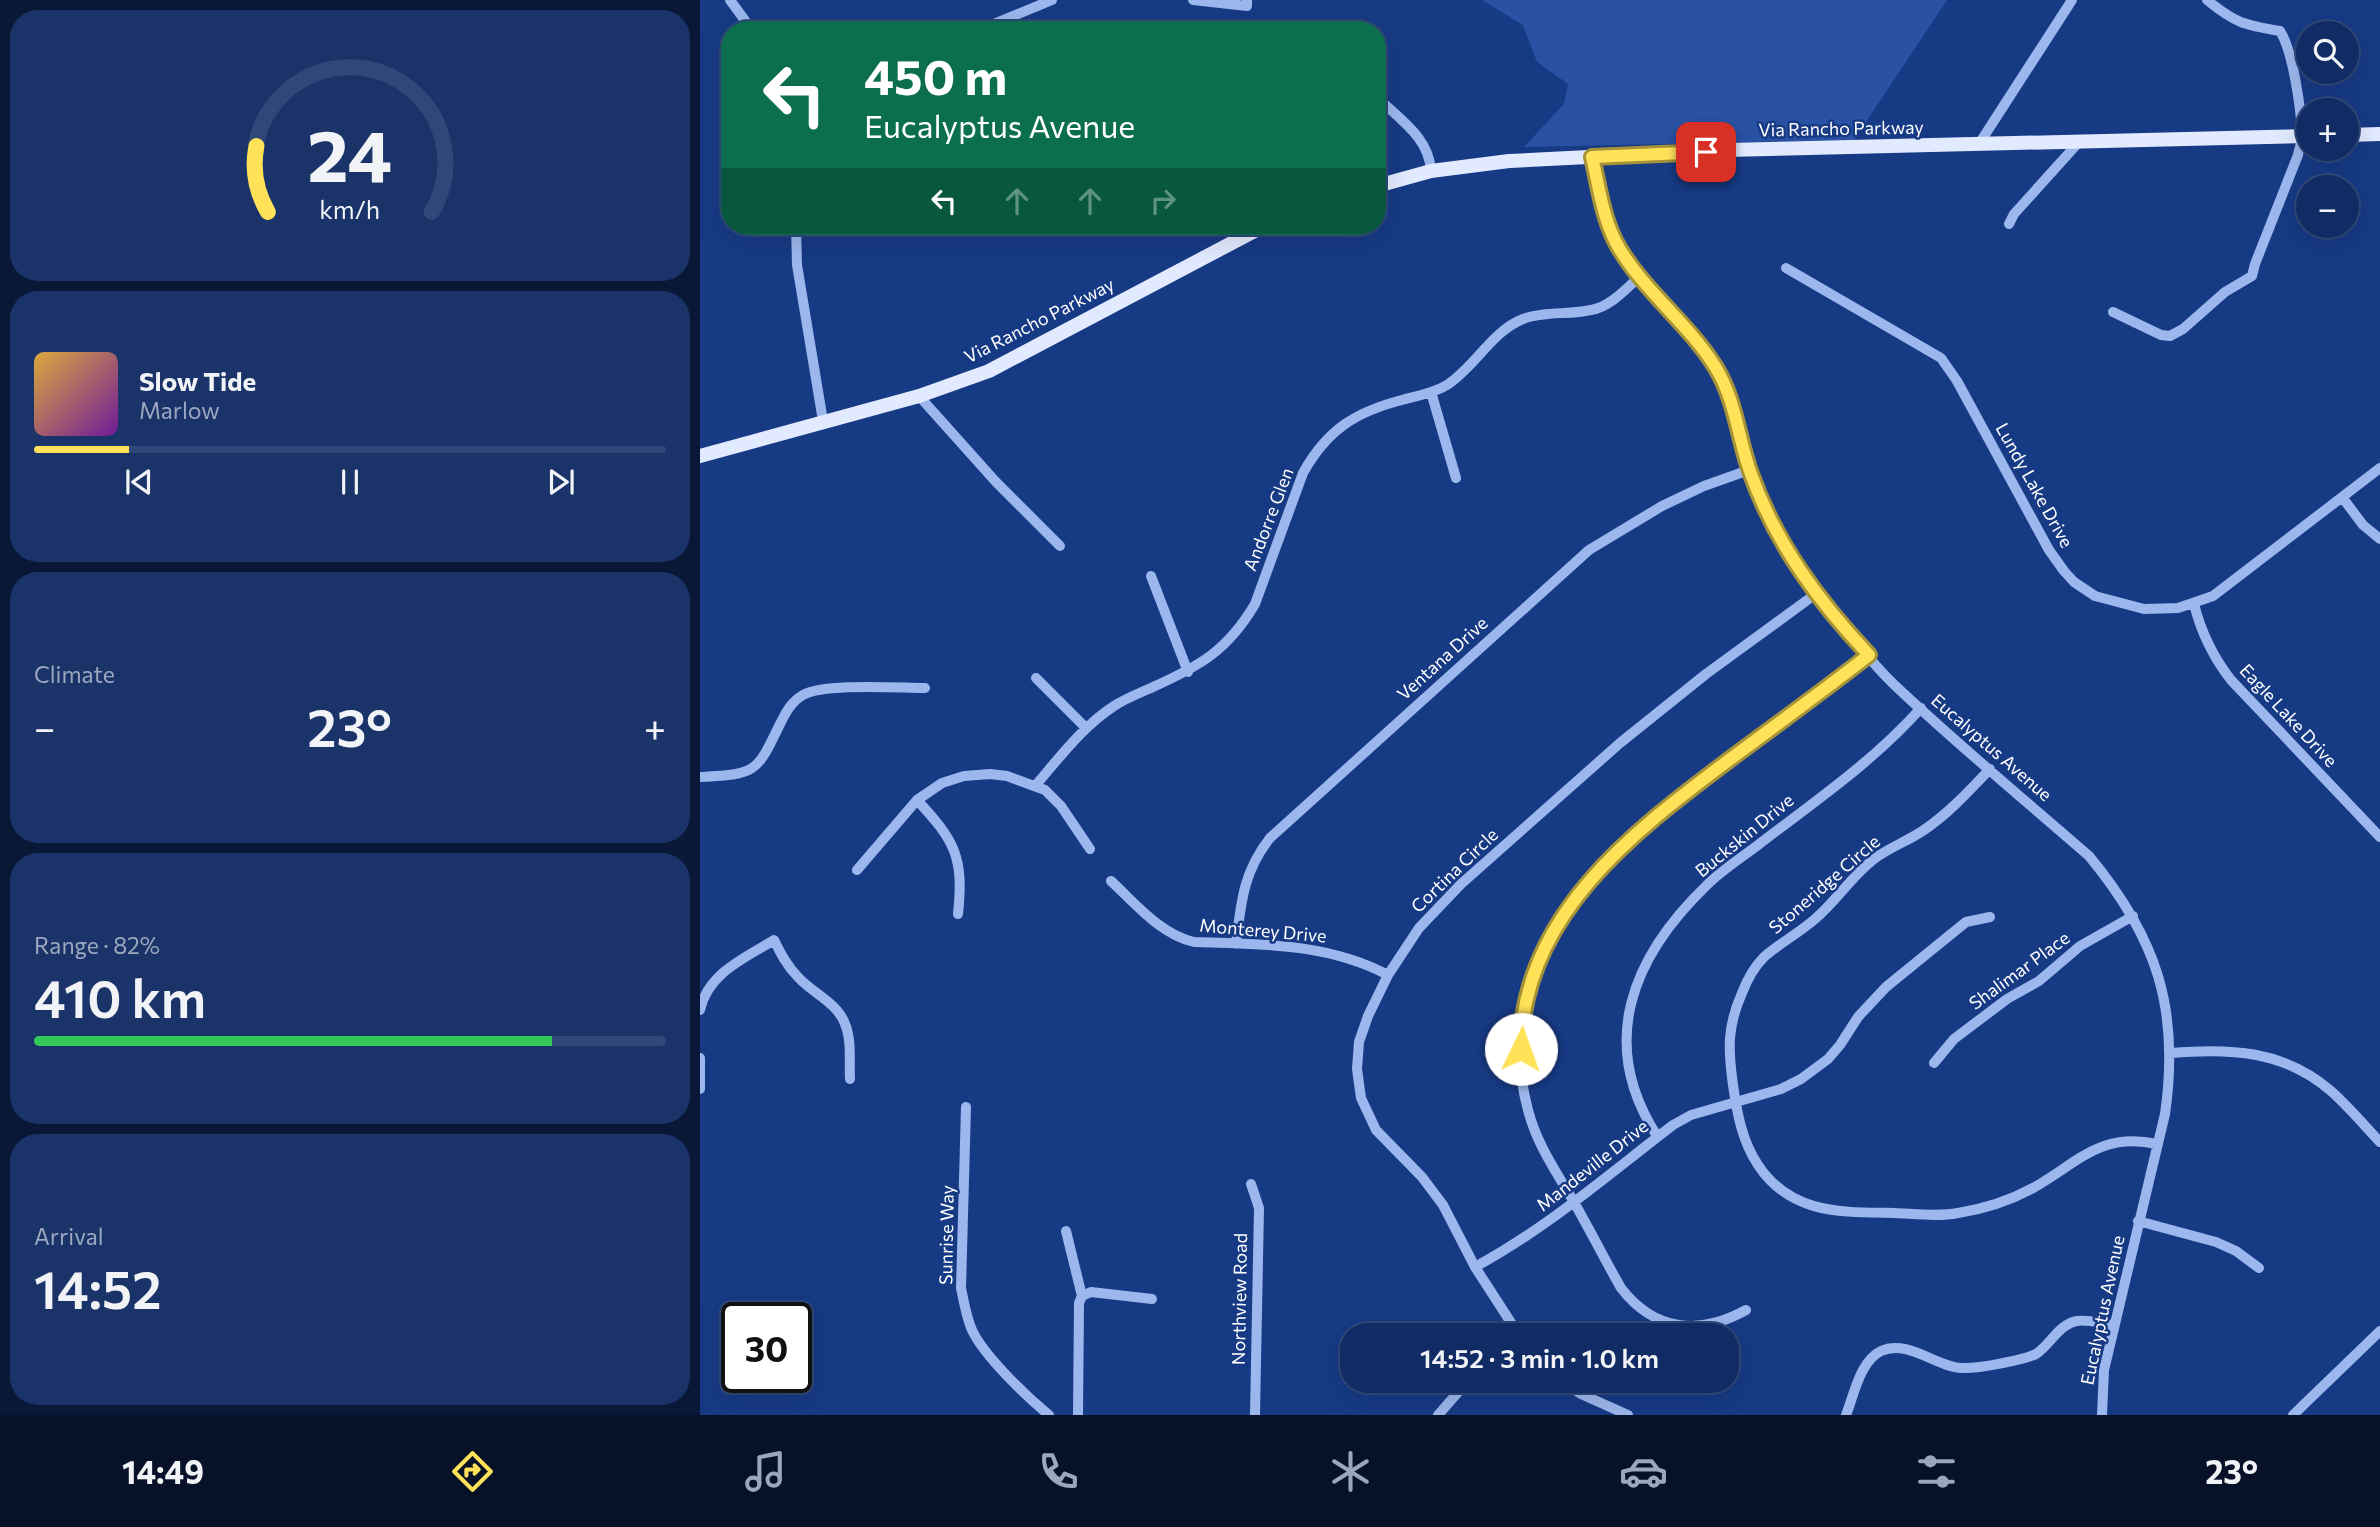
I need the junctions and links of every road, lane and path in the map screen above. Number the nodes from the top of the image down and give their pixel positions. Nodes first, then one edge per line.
1 (730, 0) edge
2 (1052, 0) edge
3 (1193, 0) edge
4 (1247, 0) edge
5 (2072, 0) edge
6 (2207, 0) edge
7 (745, 21) edge
8 (1001, 21) edge
9 (2298, 98) edge
10 (1386, 105) edge
11 (2380, 134) edge
12 (2359, 135) edge
13 (2296, 136) edge
14 (2079, 142) junction
15 (1979, 144) junction
16 (1592, 157) junction
17 (2296, 160) edge
18 (1431, 171) junction
19 (1386, 184) edge
20 (2009, 224) dead end
21 (796, 235) edge
22 (1247, 235) edge
23 (1786, 268) dead end
24 (1639, 277) junction
25 (2113, 313) dead end
26 (1431, 392) junction
27 (919, 396) junction
28 (823, 421) junction
29 (700, 456) edge
30 (2380, 468) edge
31 (1749, 470) junction
32 (1455, 478) dead end
33 (2342, 497) junction
34 (2380, 538) edge
35 (1060, 546) dead end
36 (1151, 576) dead end
37 (1817, 593) junction
38 (2194, 604) junction
39 (1869, 655) junction
40 (1188, 671) junction
41 (1037, 678) dead end
42 (925, 688) dead end
43 (1921, 708) junction
44 (1084, 727) junction
45 (1990, 769) junction
46 (700, 777) edge
47 (1035, 786) junction
48 (917, 800) junction
49 (2380, 837) edge
50 (1090, 849) dead end
51 (857, 870) dead end
52 (1111, 881) dead end
53 (958, 914) dead end
54 (2133, 916) junction
55 (1990, 918) dead end
56 (1236, 944) junction
57 (1388, 975) junction
58 (700, 1010) edge
59 (2171, 1053) junction
60 (700, 1058) edge
61 (1934, 1063) dead end
62 (850, 1079) dead end
63 (700, 1089) edge
64 (1735, 1103) junction
65 (966, 1107) dead end
66 (1657, 1136) junction
67 (2380, 1142) edge
68 (2157, 1144) junction
69 (1251, 1184) dead end
70 (1573, 1202) junction
71 (2138, 1221) junction
72 (1066, 1231) dead end
73 (1475, 1267) junction
74 (2259, 1268) dead end
75 (1082, 1296) junction
76 (1152, 1298) dead end
77 (1746, 1310) dead end
78 (1511, 1323) edge
79 (2114, 1325) junction
80 (2380, 1331) edge
81 (1457, 1393) edge
82 (1580, 1393) edge
83 (1049, 1415) edge
84 (1078, 1415) edge
85 (1255, 1415) edge
86 (1438, 1415) edge
87 (1628, 1415) edge
88 (1846, 1415) edge
89 (2102, 1415) edge
90 (2293, 1415) edge

1 - 7 street
2 - 8 street
3 - 4 street
5 - 15 street
6 - 9 street
10 - 18 street
11 - 12 main road
13 - 14 main road, Via Rancho Parkway
14 - 15 main road, Via Rancho Parkway
14 - 20 street
15 - 16 main road, Via Rancho Parkway
16 - 18 main road, Via Rancho Parkway
16 - 24 street, Eucalyptus Avenue
17 - 25 street
18 - 19 main road, Via Rancho Parkway
21 - 28 street
22 - 27 main road, Via Rancho Parkway
23 - 38 street, Lundy Lake Drive
24 - 26 street, Andorre Glen
24 - 31 street, Eucalyptus Avenue
26 - 32 street
26 - 40 street, Andorre Glen
27 - 28 main road, Via Rancho Parkway
27 - 35 street
28 - 29 main road, Via Rancho Parkway
30 - 33 street, Lundy Lake Drive
31 - 37 street, Eucalyptus Avenue
31 - 56 street, Ventana Drive
33 - 34 street
33 - 38 street, Lundy Lake Drive
36 - 40 street
37 - 39 street, Eucalyptus Avenue
37 - 57 street, Cortina Circle
38 - 49 street, Eagle Lake Drive
39 - 43 street, Eucalyptus Avenue
39 - 70 street
40 - 44 street, Andorre Glen
41 - 44 street
42 - 46 street
43 - 45 street, Eucalyptus Avenue
43 - 66 street, Buckskin Drive
44 - 47 street, Andorre Glen
45 - 54 street, Eucalyptus Avenue
45 - 64 street, Stoneridge Circle
47 - 48 street
47 - 50 street
48 - 51 street
48 - 53 street
52 - 56 street, Monterey Drive
54 - 59 street, Eucalyptus Avenue
54 - 61 street, Shalimar Place
55 - 64 street, Mandeville Drive
56 - 57 street, Monterey Drive
57 - 73 street, Cortina Circle
58 - 62 street
59 - 67 street
59 - 68 street, Eucalyptus Avenue
60 - 63 street
64 - 66 street, Mandeville Drive
64 - 68 street, Stoneridge Circle
65 - 83 street, Sunrise Way
66 - 70 street, Mandeville Drive
68 - 71 street, Eucalyptus Avenue
69 - 85 street, Northview Road
70 - 73 street, Mandeville Drive
70 - 77 street
71 - 74 street
71 - 79 street, Eucalyptus Avenue
72 - 75 street
73 - 78 street, Cortina Circle
75 - 76 street
75 - 84 street
79 - 88 street
79 - 89 street, Eucalyptus Avenue
80 - 90 street
81 - 86 street
82 - 87 street

